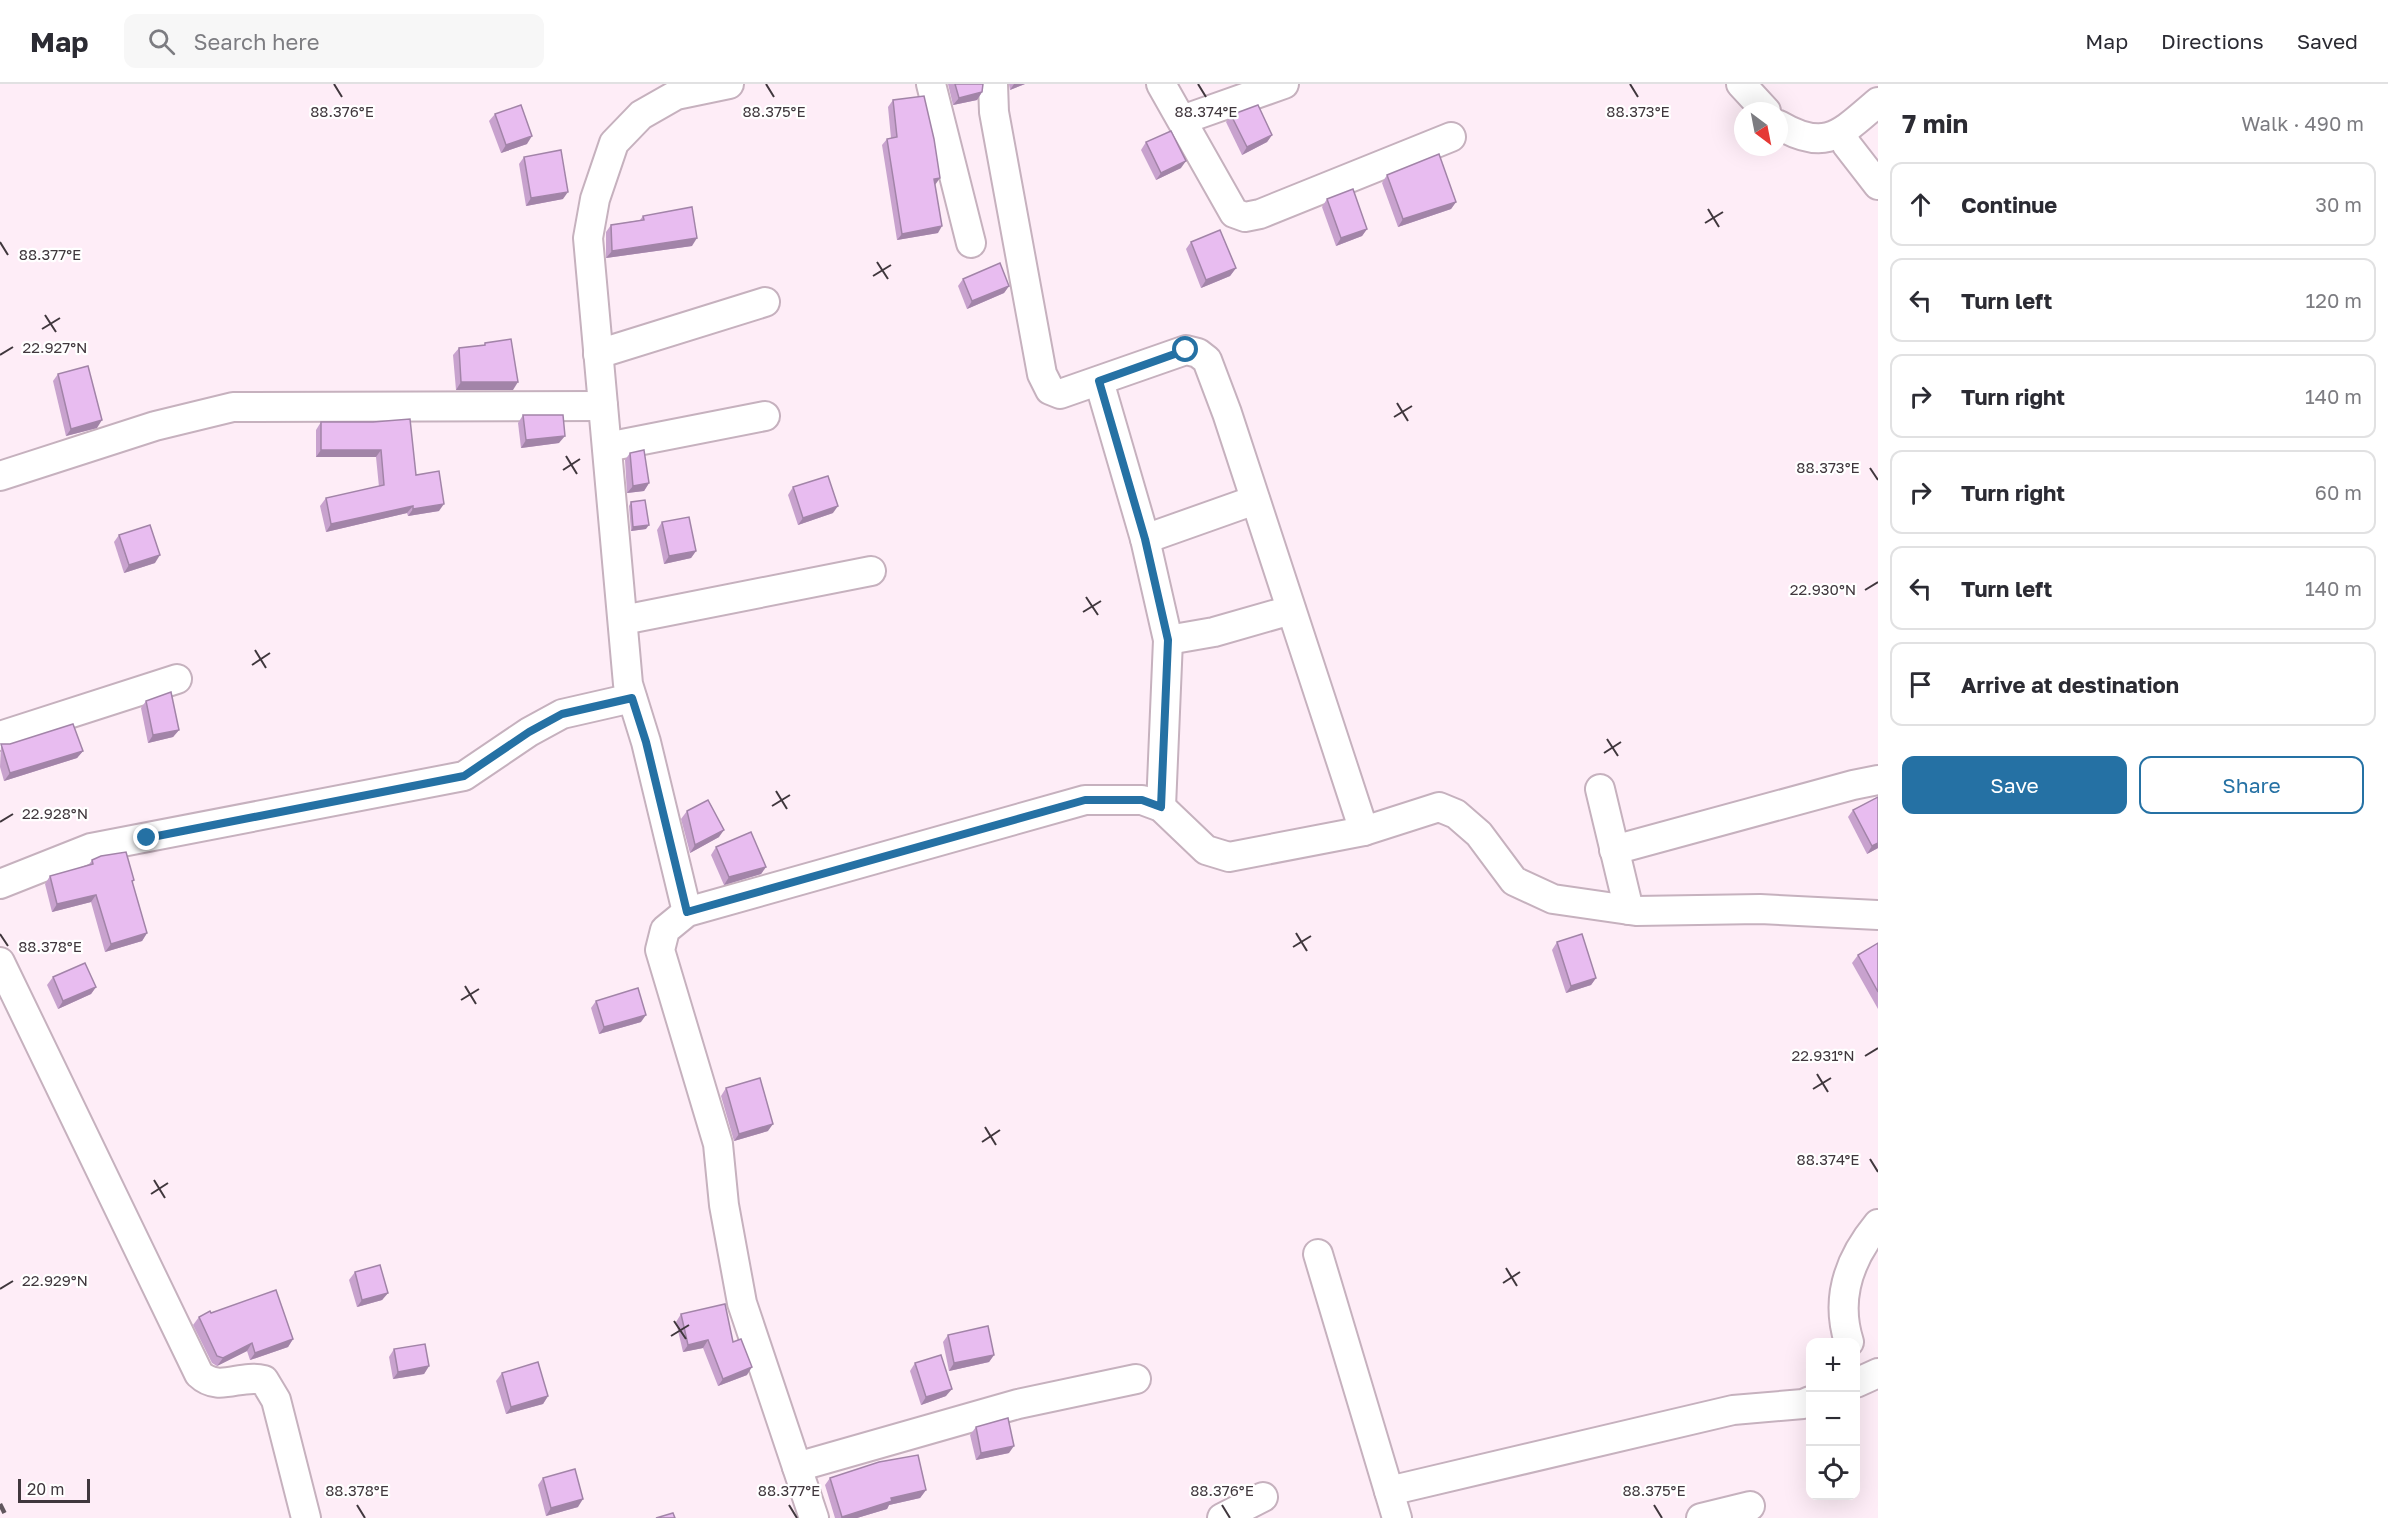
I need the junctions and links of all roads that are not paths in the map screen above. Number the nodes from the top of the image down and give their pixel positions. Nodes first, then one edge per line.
1 (729, 84) edge
2 (931, 84) edge
3 (993, 84) edge
4 (1161, 84) edge
5 (1284, 84) edge
6 (1741, 84) edge
7 (1758, 102) edge
8 (1878, 102) edge
9 (1182, 120) junction
10 (1788, 129) edge
11 (1841, 133) junction
12 (1451, 137) dead end
13 (1878, 184) edge
14 (971, 243) dead end
15 (765, 302) dead end
16 (598, 354) junction
17 (1099, 381) junction
18 (603, 406) junction
19 (765, 416) dead end
20 (607, 447) junction
21 (0, 476) edge
22 (1255, 500) junction
23 (1145, 539) junction
24 (871, 572) dead end
25 (1291, 609) junction
26 (622, 620) junction
27 (1168, 640) junction
28 (177, 679) dead end
29 (632, 698) junction
30 (0, 736) edge
31 (1878, 780) edge
32 (1600, 789) dead end
33 (1161, 807) junction
34 (1364, 831) junction
35 (1614, 850) junction
36 (0, 884) edge
37 (1629, 910) junction
38 (687, 912) junction
39 (1878, 915) edge
40 (0, 962) edge
41 (1878, 1224) edge
42 (1318, 1254) dead end
43 (1848, 1338) edge
44 (1136, 1378) dead end
45 (1806, 1403) edge
46 (797, 1467) junction
47 (1389, 1491) junction
48 (1263, 1497) dead end
49 (1750, 1506) dead end
50 (306, 1518) edge
51 (814, 1518) edge
52 (1222, 1518) edge
53 (1397, 1518) edge
54 (1701, 1518) edge

1 - 16 street
2 - 14 street
3 - 17 street
4 - 9 street
5 - 9 street
6 - 7 street
8 - 11 street
9 - 12 street
10 - 11 street
11 - 13 street
15 - 16 street
16 - 18 street
17 - 22 street
17 - 23 street
18 - 20 street
18 - 21 street
19 - 20 street
20 - 26 street
22 - 23 street
22 - 25 street
23 - 27 street
24 - 26 street
25 - 27 street
25 - 34 street
26 - 29 street
27 - 33 street
28 - 30 street
29 - 36 street
29 - 38 street
31 - 35 street
32 - 35 street
33 - 34 street
33 - 38 street
34 - 37 street
35 - 37 street
37 - 39 street
38 - 46 street
40 - 50 street
41 - 43 street
42 - 47 street
44 - 46 street
45 - 47 street
46 - 51 street
47 - 53 street
48 - 52 street
49 - 54 street

